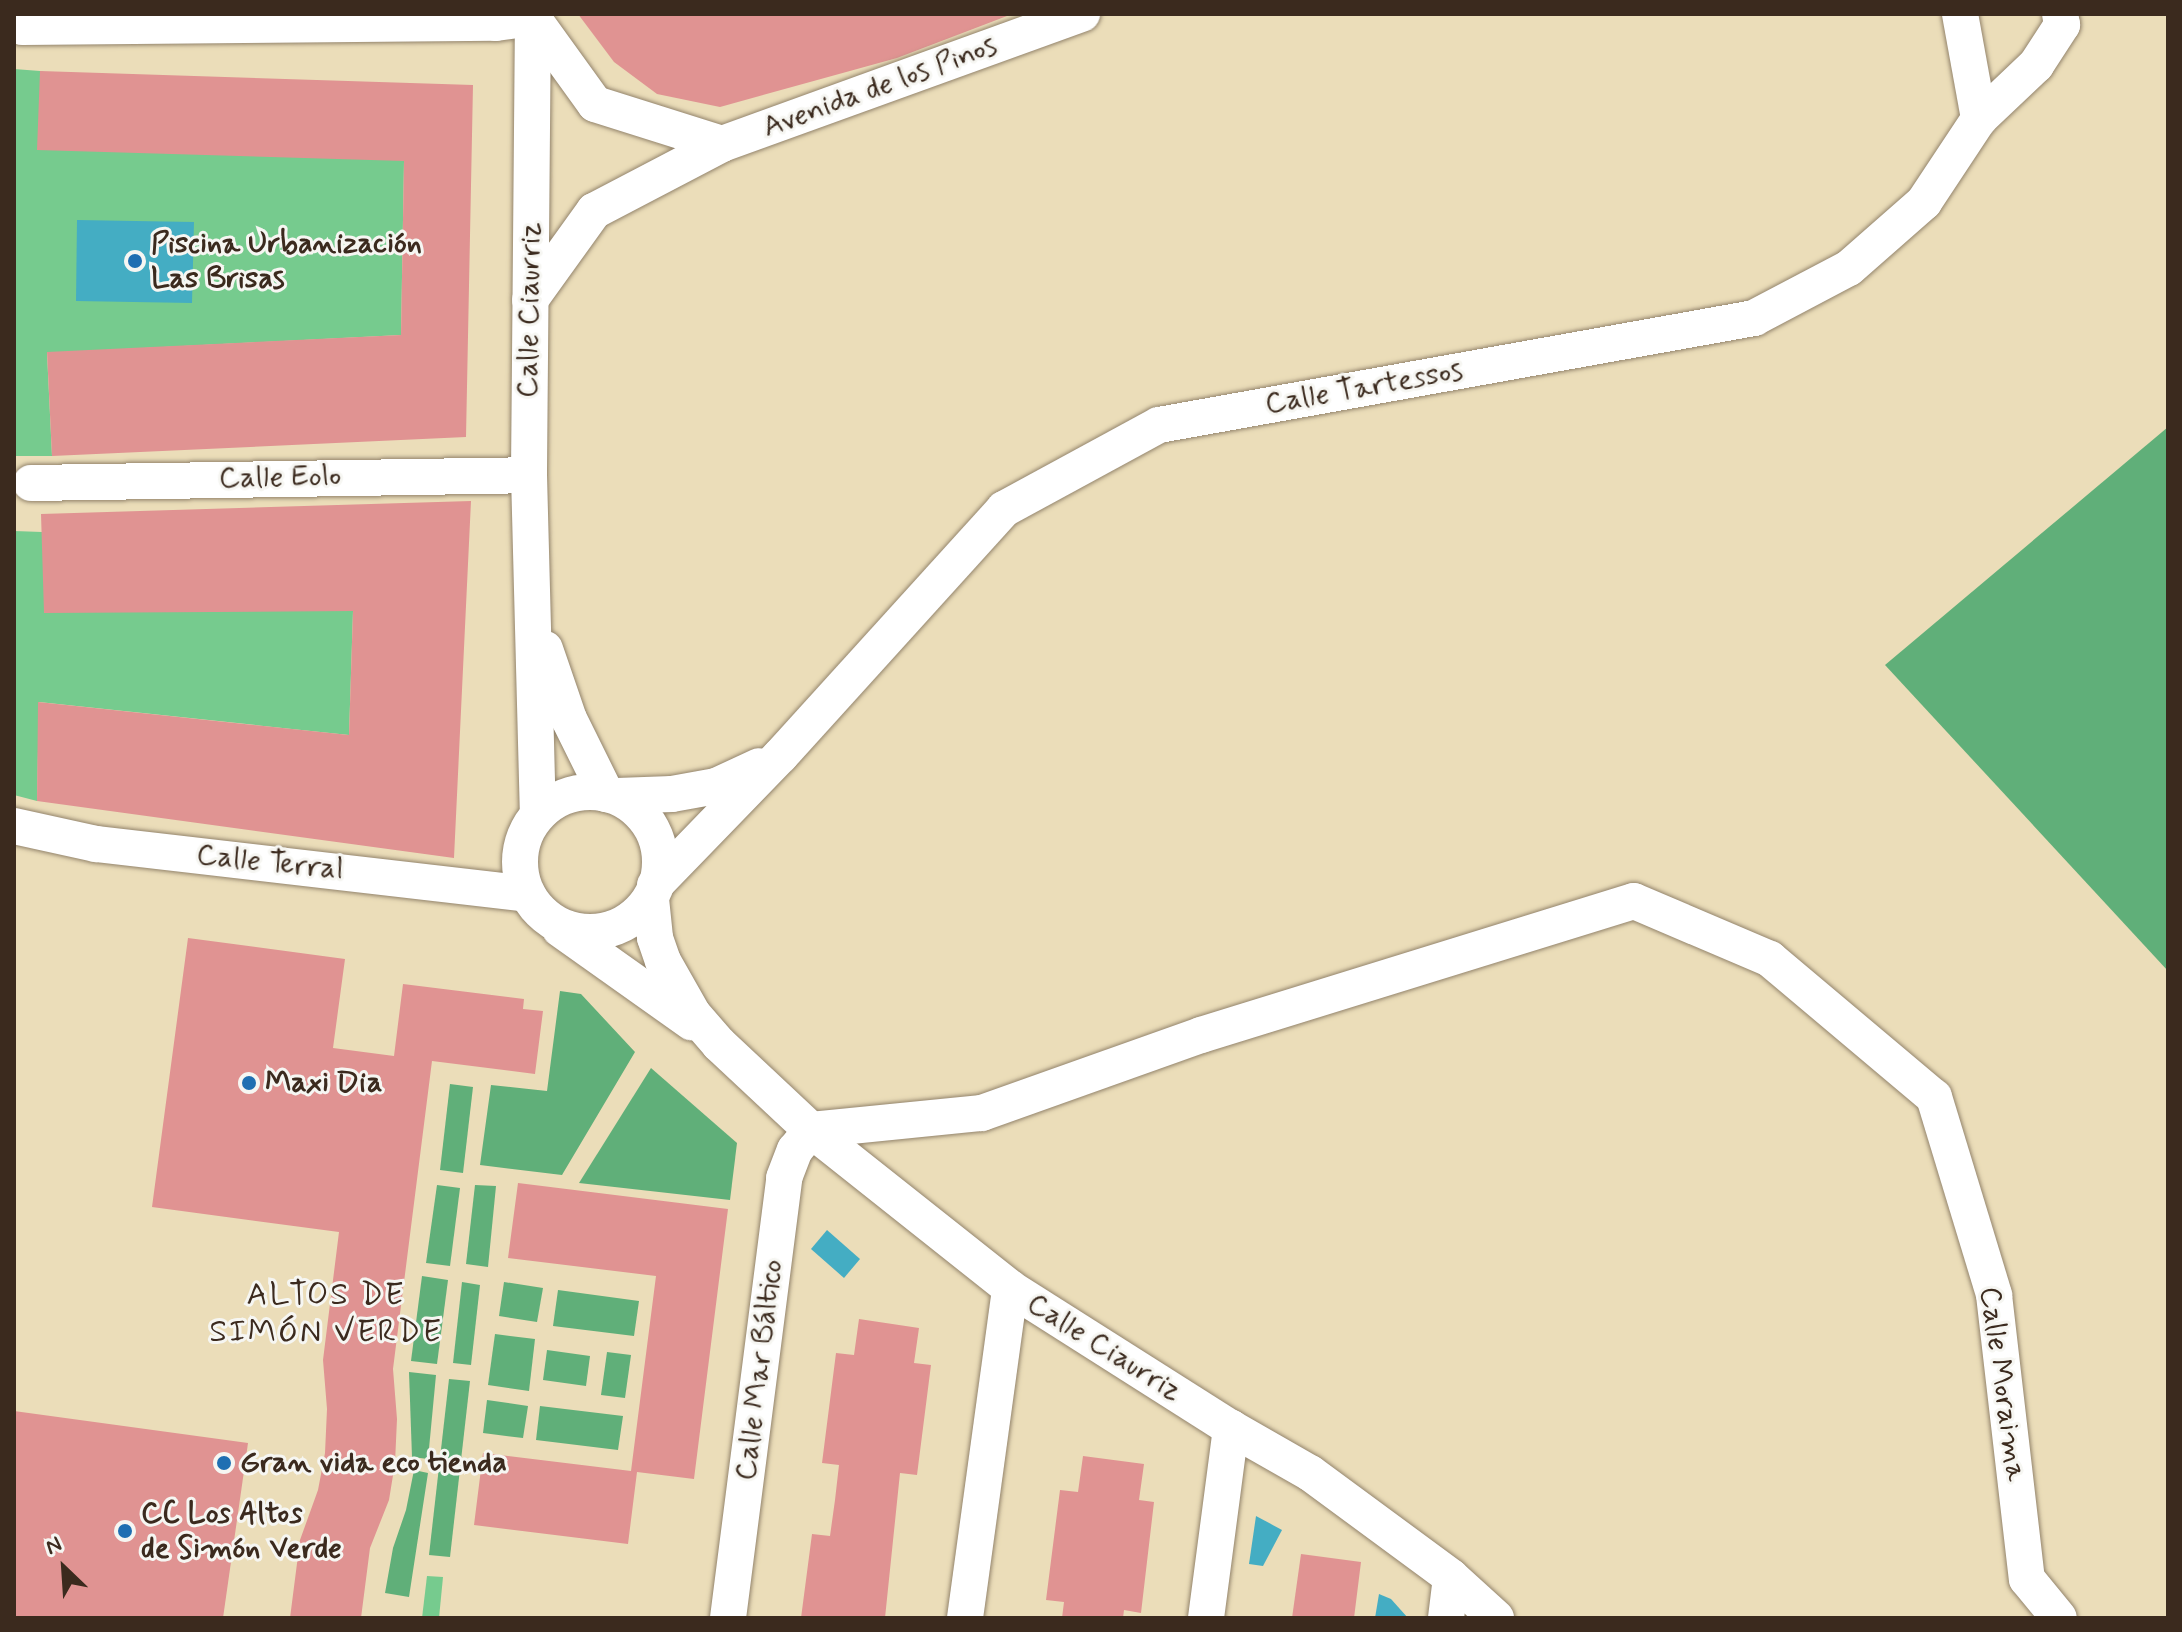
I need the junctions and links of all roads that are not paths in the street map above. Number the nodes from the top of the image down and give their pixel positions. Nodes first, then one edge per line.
1 (1082, 14) edge
2 (1960, 14) edge
3 (2060, 14) edge
4 (533, 16) edge
5 (22, 27) dead end
6 (1979, 119) junction
7 (722, 144) junction
8 (530, 300) junction
9 (529, 475) junction
10 (31, 483) dead end
11 (532, 605) junction
12 (790, 744) junction
13 (612, 795) junction
14 (538, 814) junction
15 (14, 826) edge
16 (653, 892) junction
17 (538, 907) junction
18 (729, 1054) junction
19 (811, 1130) junction
20 (1010, 1288) junction
21 (1231, 1428) junction
22 (1451, 1577) junction
23 (728, 1618) edge
24 (965, 1618) edge
25 (1206, 1618) edge
26 (1446, 1618) edge
27 (1496, 1618) edge
28 (2059, 1618) edge

1 - 7 street, Avenida de los Pinos
2 - 6 street
3 - 6 street, Calle Tartessos
4 - 5 street
4 - 7 street
4 - 8 street, Calle Ciaurriz
6 - 12 street, Calle Tartessos
7 - 8 street, Avenida de los Pinos
8 - 9 street, Calle Ciaurriz
9 - 10 street, Calle Eolo
9 - 11 street, Calle Ciaurriz
11 - 13 street, Calle Ciaurriz
11 - 14 street, Calle Ciaurriz
12 - 13 street, Calle Tartessos
12 - 16 street, Calle Tartessos
13 - 14 street
13 - 16 street
14 - 17 street
15 - 17 street, Calle Terral
16 - 17 street
16 - 18 street, Calle Ciaurriz
17 - 18 street, Calle Ciaurriz
18 - 19 street, Calle Ciaurriz
19 - 20 street, Calle Ciaurriz
19 - 23 street, Calle Mar Báltico
19 - 28 street, Calle Moraima
20 - 21 street, Calle Ciaurriz
20 - 24 street
21 - 22 street, Calle Ciaurriz
21 - 25 street
22 - 26 street
22 - 27 street, Calle Ciaurriz

